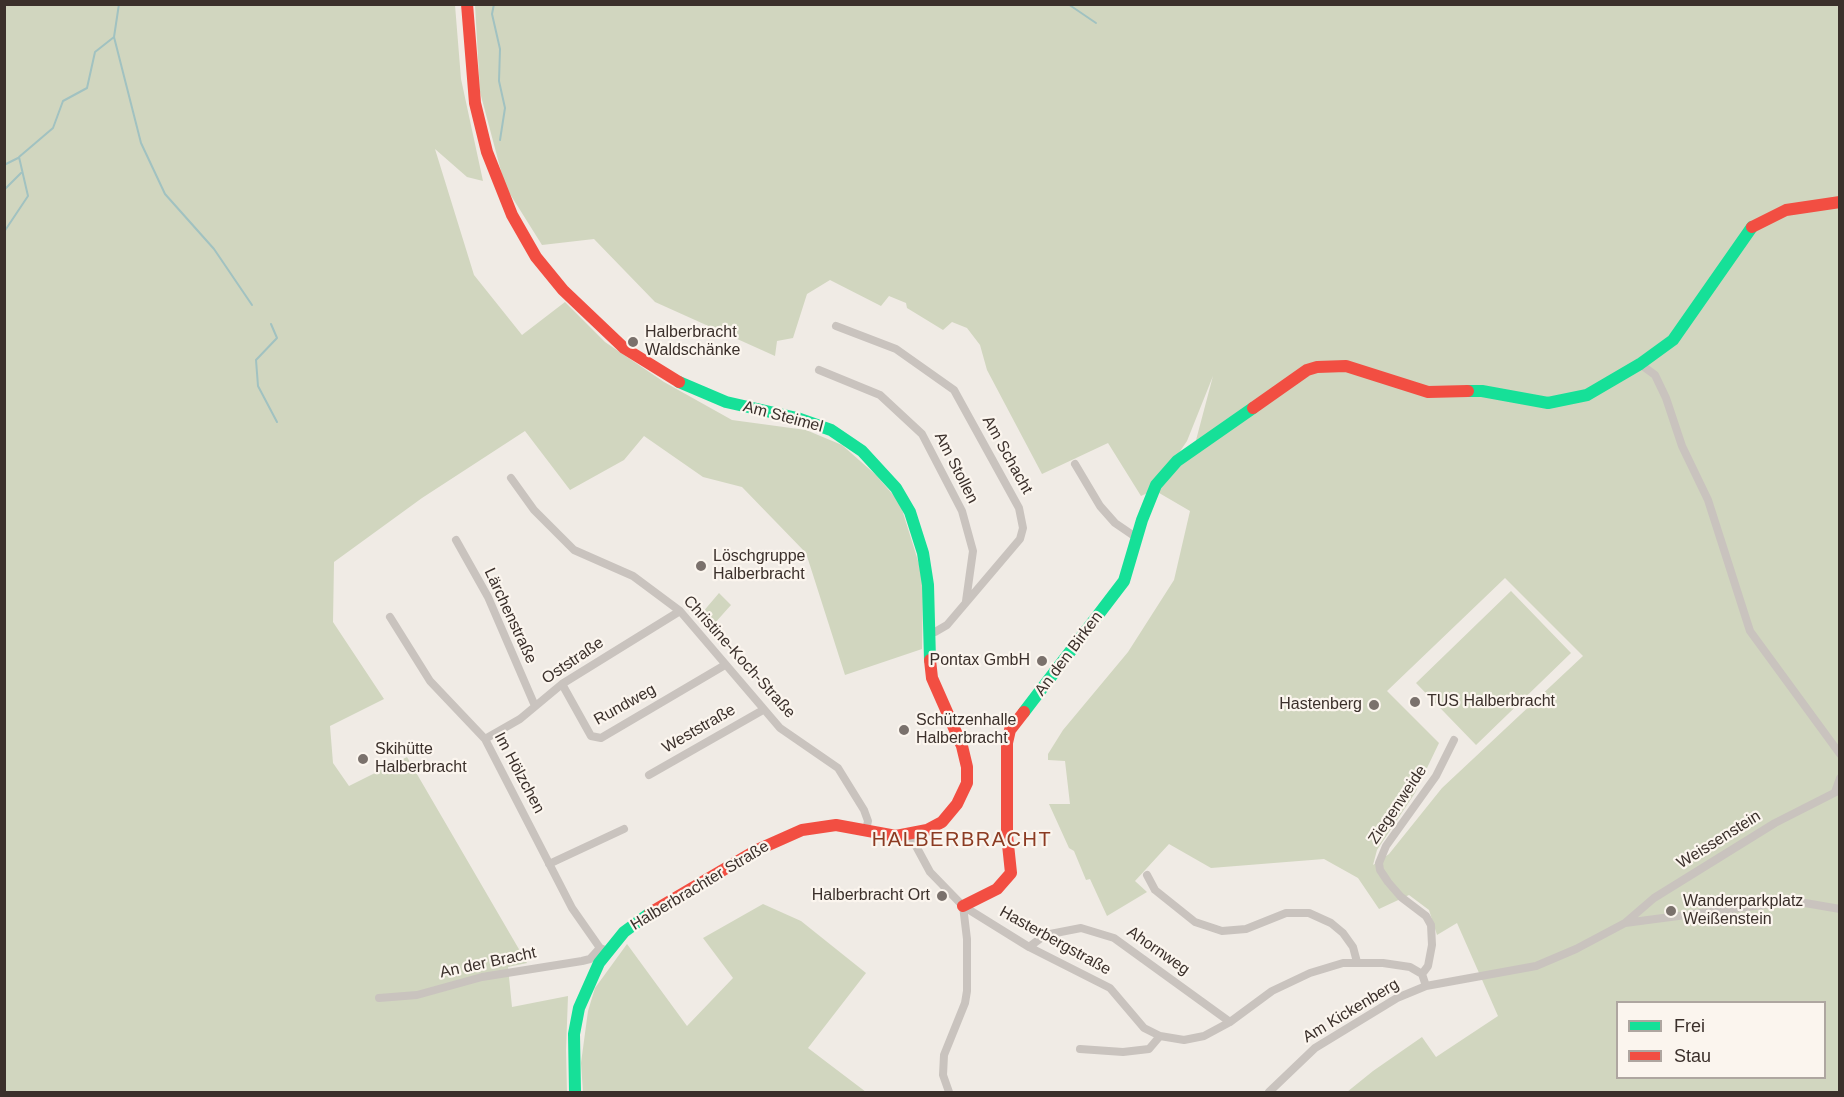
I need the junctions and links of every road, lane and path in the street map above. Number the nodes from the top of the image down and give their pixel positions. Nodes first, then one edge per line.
1 (467, 4) edge
2 (1839, 202) edge
3 (836, 326) dead end
4 (1640, 364) junction
5 (819, 370) dead end
6 (1075, 464) dead end
7 (511, 478) dead end
8 (1137, 538) junction
9 (456, 540) dead end
10 (966, 601) junction
11 (680, 611) junction
12 (390, 617) dead end
13 (928, 633) junction
14 (725, 665) junction
15 (562, 684) junction
16 (535, 706) junction
17 (763, 710) junction
18 (485, 739) junction
19 (1454, 740) dead end
20 (1839, 754) edge
21 (649, 775) dead end
22 (1839, 778) edge
23 (1837, 791) edge
24 (624, 829) dead end
25 (866, 830) junction
26 (910, 835) junction
27 (549, 864) junction
28 (1147, 875) dead end
29 (963, 906) junction
30 (1839, 909) edge
31 (1625, 923) junction
32 (1029, 947) junction
33 (603, 949) junction
34 (1357, 962) junction
35 (1422, 974) junction
36 (1426, 986) junction
37 (379, 998) dead end
38 (1230, 1022) junction
39 (1160, 1036) junction
40 (1080, 1049) dead end
41 (575, 1092) edge
42 (949, 1092) edge
43 (1269, 1092) edge

1 - 13 main road, Am Steimel
2 - 4 main road
3 - 10 street, Am Schacht
4 - 8 main road, An den Birken
4 - 20 street
5 - 10 street, Am Stollen
6 - 8 street
7 - 11 street, Christine-Koch-Straße
8 - 29 main road, An den Birken
9 - 16 street, Lärchenstraße
10 - 13 street, Am Schacht
11 - 14 street, Christine-Koch-Straße
11 - 15 street, Oststraße
12 - 18 street, Im Hölzchen
13 - 26 main road, Am Steimel
14 - 15 street, Rundweg
14 - 17 street, Christine-Koch-Straße
15 - 16 street, Oststraße
16 - 18 street, Oststraße
17 - 21 street, Weststraße
17 - 25 street, Christine-Koch-Straße
18 - 27 street, Im Hölzchen
19 - 35 street, Ziegenweide
22 - 23 street, Weissenstein
23 - 31 street, Weissenstein
24 - 27 street
25 - 26 main road, Halberbrachter Straße
25 - 33 main road, Halberbrachter Straße
26 - 29 street, Hasterbergstraße
27 - 33 street, Im Hölzchen
28 - 34 street
29 - 32 street, Hasterbergstraße
29 - 42 street
30 - 31 street
31 - 36 street, Am Kickenberg
32 - 38 street, Ahornweg
32 - 39 street, Hasterbergstraße
33 - 37 street, An der Bracht
33 - 41 main road, Halberbrachter Straße
34 - 35 street
34 - 38 street
35 - 36 street
36 - 43 street, Am Kickenberg
38 - 39 street
39 - 40 street

